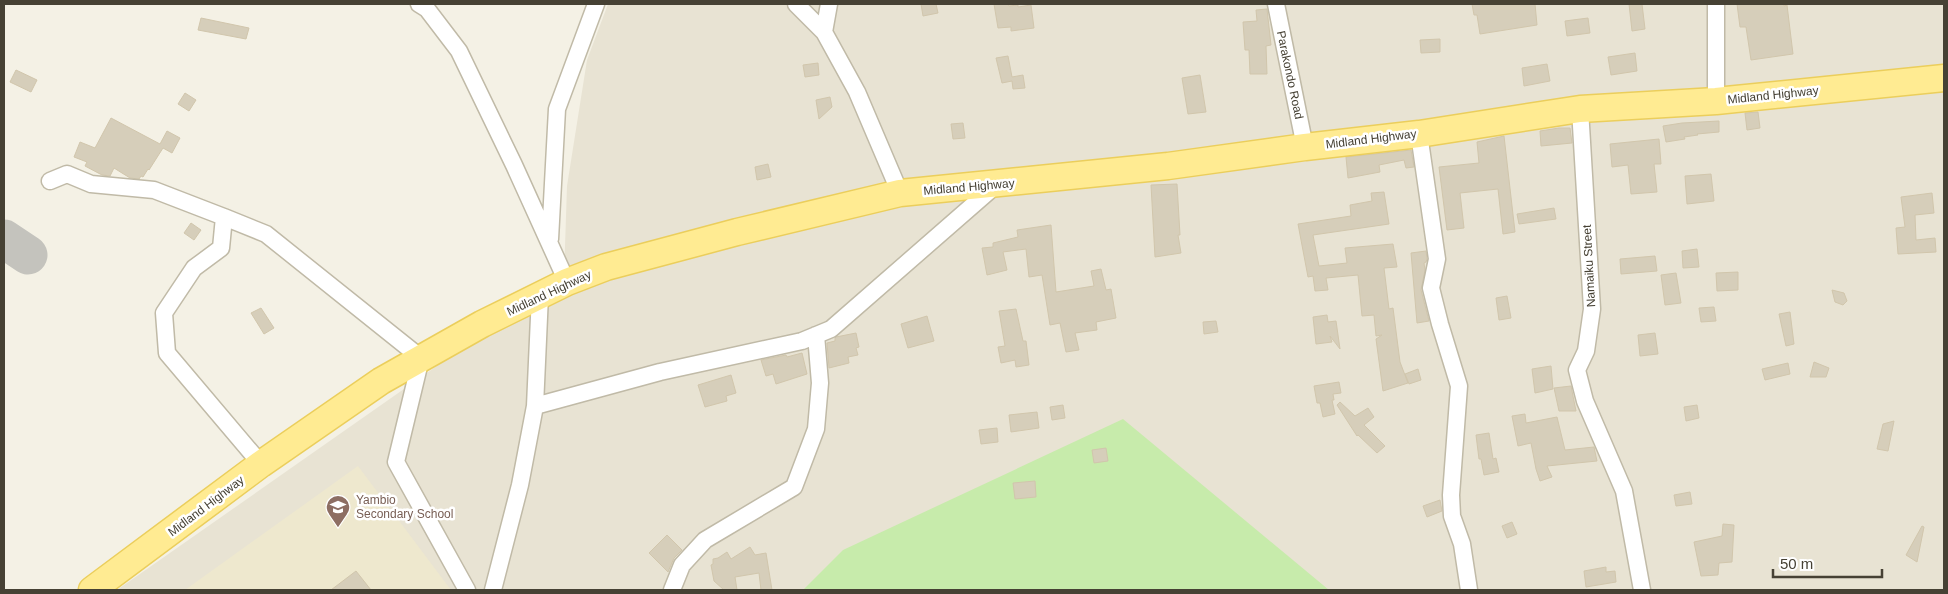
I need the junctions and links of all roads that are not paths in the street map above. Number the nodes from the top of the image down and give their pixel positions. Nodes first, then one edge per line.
1 (596, 4) edge
2 (796, 4) edge
3 (828, 4) edge
4 (1276, 4) edge
5 (1716, 4) edge
6 (423, 6) edge
7 (824, 32) junction
8 (1944, 78) edge
9 (1716, 101) junction
10 (1580, 109) junction
11 (1419, 134) junction
12 (1305, 146) junction
13 (50, 181) dead end
14 (996, 185) junction
15 (900, 193) junction
16 (224, 217) junction
17 (550, 244) junction
18 (567, 282) junction
19 (540, 295) junction
20 (816, 335) junction
21 (421, 358) junction
22 (536, 406) junction
23 (261, 464) junction
24 (92, 590) edge
25 (467, 590) edge
26 (493, 590) edge
27 (672, 590) edge
28 (1469, 590) edge
29 (1642, 590) edge

1 - 17 street
2 - 7 street
3 - 7 street
4 - 12 street, Parakondo Road
5 - 9 street
6 - 17 street
7 - 15 street
8 - 9 main road, Midland Highway
9 - 10 main road, Midland Highway
10 - 11 main road, Midland Highway
10 - 29 street, Namaiku Street
11 - 12 main road, Midland Highway
11 - 28 street
12 - 14 main road, Midland Highway
13 - 16 street
14 - 15 main road, Midland Highway
14 - 20 street
15 - 18 main road, Midland Highway
16 - 21 street
16 - 23 street
17 - 18 street
18 - 19 main road, Midland Highway
19 - 21 main road, Midland Highway
19 - 22 street
20 - 22 street
20 - 27 street
21 - 23 main road, Midland Highway
21 - 25 street
22 - 26 street
23 - 24 main road, Midland Highway

